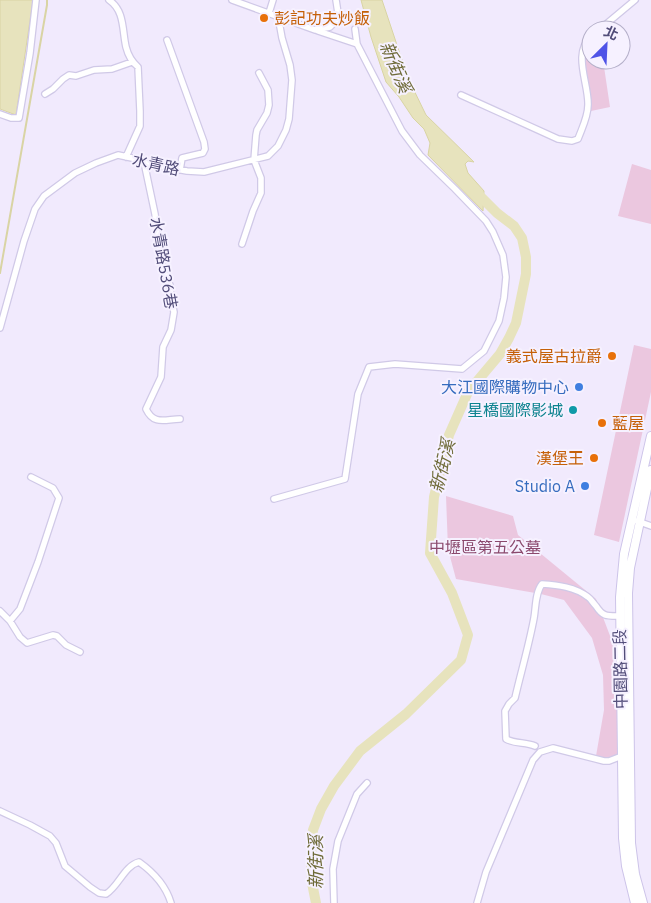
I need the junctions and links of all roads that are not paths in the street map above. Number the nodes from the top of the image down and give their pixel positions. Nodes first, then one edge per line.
1 (36, 0) edge
2 (109, 0) edge
3 (232, 0) edge
4 (273, 0) edge
5 (336, 0) edge
6 (635, 0) edge
7 (269, 13) junction
8 (278, 16) junction
9 (611, 20) edge
10 (316, 30) junction
11 (355, 30) dead end
12 (167, 40) dead end
13 (357, 44) junction
14 (132, 62) junction
15 (584, 70) edge
16 (258, 73) dead end
17 (45, 94) dead end
18 (461, 95) dead end
19 (0, 114) edge
20 (126, 157) junction
21 (254, 160) junction
22 (144, 162) junction
23 (180, 170) junction
24 (242, 244) dead end
25 (0, 328) edge
26 (180, 419) dead end
27 (651, 436) edge
28 (651, 470) edge
29 (31, 477) dead end
30 (274, 499) dead end
31 (636, 520) junction
32 (651, 526) edge
33 (0, 611) edge
34 (620, 616) junction
35 (10, 621) junction
36 (80, 652) dead end
37 (535, 746) dead end
38 (626, 756) junction
39 (366, 783) dead end
40 (0, 811) edge
41 (171, 903) edge
42 (334, 903) edge
43 (477, 903) edge
44 (635, 903) edge
45 (643, 903) edge

1 - 19 street
2 - 14 street
3 - 7 street
4 - 7 street
5 - 10 street
6 - 9 street
7 - 8 street
8 - 10 street
8 - 21 street, 水青路
10 - 13 street
11 - 13 street
12 - 23 street
13 - 30 street
14 - 17 street
14 - 20 street
15 - 18 street
16 - 21 street
20 - 22 street, 水青路
20 - 25 street, 水青路
21 - 23 street, 水青路
21 - 24 street
22 - 23 street, 水青路
22 - 26 street, 水青路536巷
27 - 31 main road, 中園路二段
28 - 31 main road, 中園路二段
29 - 35 street
31 - 32 street
31 - 34 main road, 中園路二段
31 - 38 main road, 中園路二段
33 - 35 street
34 - 37 street
34 - 38 main road, 中園路二段
35 - 36 street
38 - 43 street
38 - 44 main road, 中園路二段
38 - 45 main road, 中園路二段
39 - 42 street
40 - 41 street

